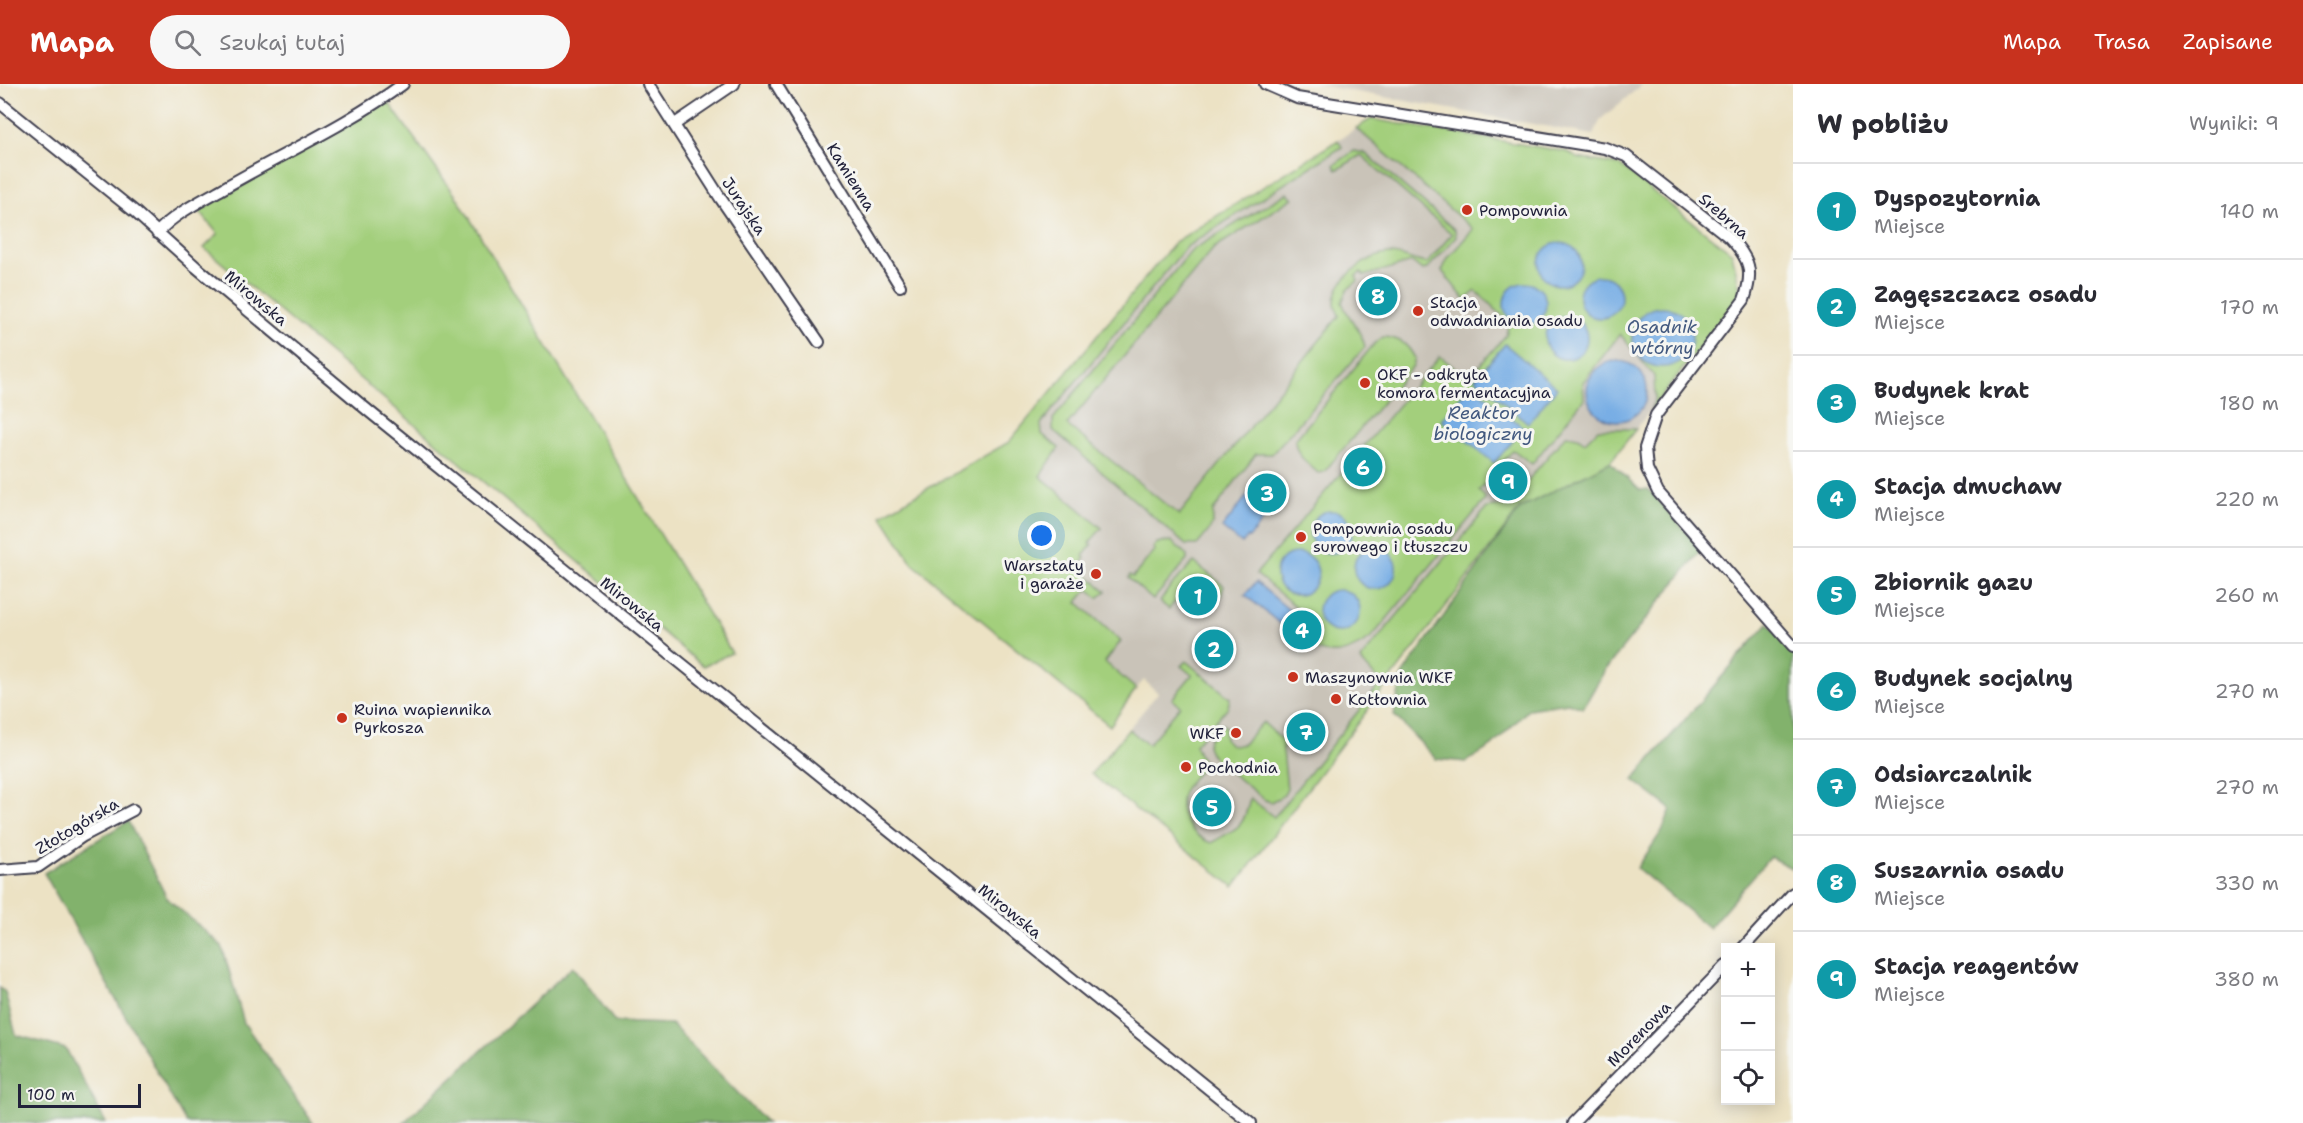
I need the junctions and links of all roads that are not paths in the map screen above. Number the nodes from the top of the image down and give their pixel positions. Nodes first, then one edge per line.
1 (403, 84) edge
2 (648, 84) edge
3 (734, 84) edge
4 (776, 84) edge
5 (1265, 84) edge
6 (0, 102) edge
7 (675, 124) junction
8 (157, 232) junction
9 (900, 286) dead end
10 (819, 342) dead end
11 (1793, 646) edge
12 (133, 810) dead end
13 (0, 870) edge
14 (1793, 893) edge
15 (1748, 943) edge
16 (1721, 969) edge
17 (1251, 1123) edge
18 (1574, 1123) edge

1 - 8 street
2 - 7 street, Jurajska
3 - 7 street
4 - 9 street, Kamienna
5 - 11 street, Srebrna
6 - 8 street, Mirowska
7 - 10 street, Jurajska
8 - 17 street, Mirowska
12 - 13 street, Złotogórska
14 - 15 street
16 - 18 street, Morenowa

